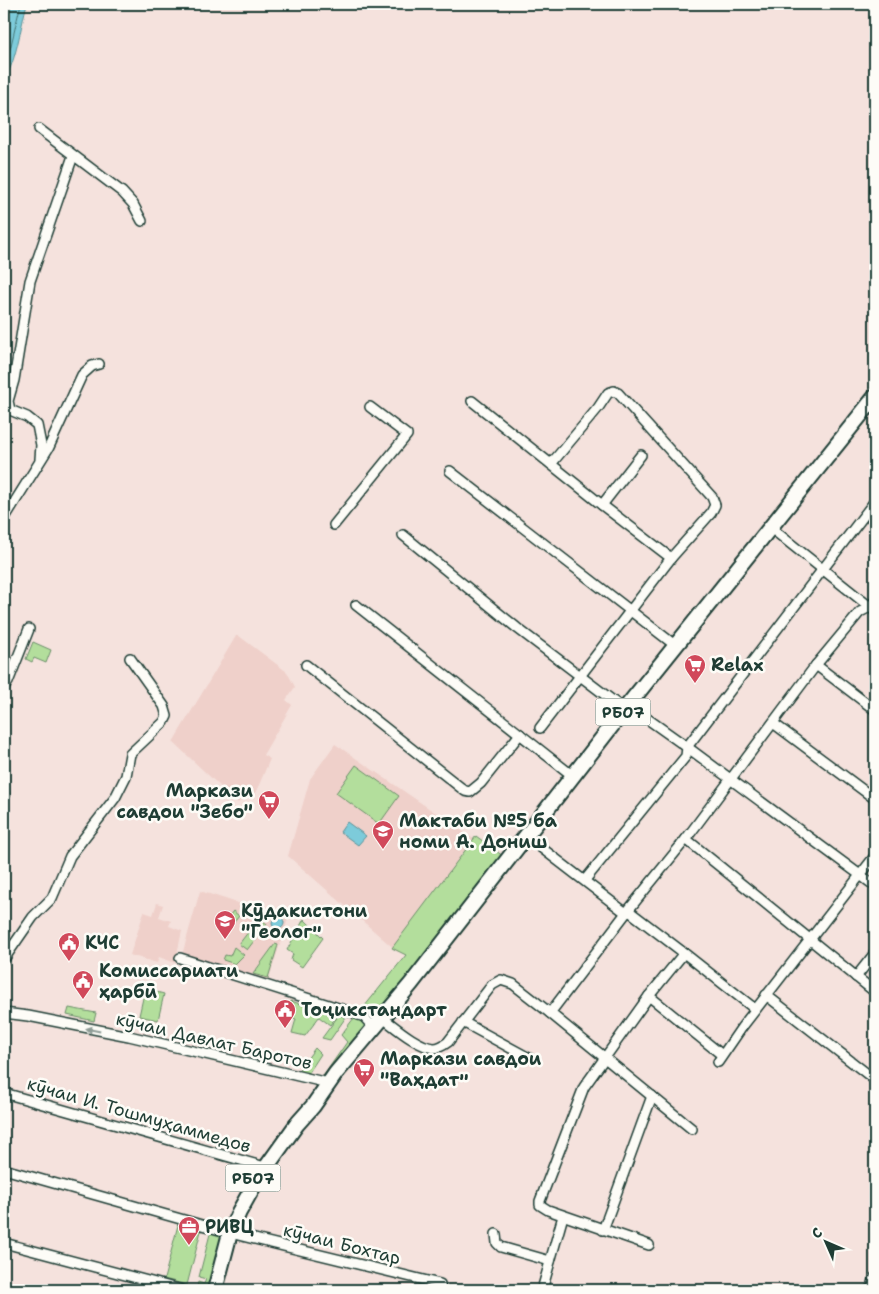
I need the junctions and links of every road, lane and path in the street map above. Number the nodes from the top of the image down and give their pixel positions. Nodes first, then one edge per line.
1 (39, 128) dead end
2 (73, 156) junction
3 (142, 221) dead end
4 (99, 364) dead end
5 (875, 397) edge
6 (472, 400) dead end
7 (370, 407) dead end
8 (641, 455) dead end
9 (40, 459) junction
10 (551, 464) junction
11 (450, 471) dead end
12 (875, 501) edge
13 (602, 504) junction
14 (4, 519) edge
15 (334, 525) dead end
16 (771, 528) junction
17 (403, 536) dead end
18 (671, 558) junction
19 (824, 569) junction
20 (356, 605) dead end
21 (874, 606) edge
22 (632, 611) junction
23 (29, 629) dead end
24 (676, 646) junction
25 (130, 658) dead end
26 (306, 665) dead end
27 (816, 665) junction
28 (580, 676) junction
29 (4, 688) edge
30 (626, 708) junction
31 (875, 710) edge
32 (773, 723) junction
33 (540, 728) dead end
34 (520, 734) junction
35 (687, 747) junction
36 (573, 776) junction
37 (730, 779) junction
38 (4, 793) edge
39 (875, 799) edge
40 (4, 817) edge
41 (526, 836) junction
42 (686, 839) junction
43 (875, 856) edge
44 (860, 875) junction
45 (585, 880) junction
46 (875, 886) edge
47 (628, 912) junction
48 (810, 940) junction
49 (684, 953) junction
50 (875, 953) edge
51 (180, 958) dead end
52 (4, 959) edge
53 (856, 977) junction
54 (875, 992) edge
55 (766, 995) junction
56 (650, 996) junction
57 (755, 1010) junction
58 (4, 1013) edge
59 (550, 1013) junction
60 (463, 1022) junction
61 (378, 1023) junction
62 (605, 1057) junction
63 (529, 1058) dead end
64 (875, 1080) edge
65 (328, 1083) junction
66 (4, 1093) edge
67 (652, 1096) junction
68 (692, 1129) dead end
69 (263, 1167) junction
70 (4, 1169) edge
71 (564, 1216) junction
72 (603, 1230) junction
73 (228, 1232) junction
74 (496, 1234) dead end
75 (4, 1243) edge
76 (649, 1245) dead end
77 (550, 1261) junction
78 (875, 1277) edge
79 (182, 1290) edge
80 (209, 1290) edge
81 (215, 1290) edge
82 (440, 1290) edge
83 (542, 1290) edge
84 (871, 1290) edge

1 - 2 street
2 - 3 street
2 - 9 street
4 - 9 street
5 - 16 highway, РБ07
6 - 10 street
7 - 15 street
8 - 13 street
9 - 14 street
10 - 13 street
10 - 18 street
11 - 22 street
12 - 19 street
13 - 18 street
16 - 19 street
16 - 24 highway, РБ07
17 - 28 street
18 - 22 street
19 - 21 street
19 - 35 street
20 - 34 street
21 - 27 street
22 - 24 street
22 - 28 street
23 - 29 street
24 - 30 highway, РБ07
25 - 52 street
26 - 34 street
27 - 31 street
27 - 32 street
28 - 30 street
28 - 33 street
30 - 35 street
30 - 36 highway, РБ07
32 - 37 street
32 - 39 street
34 - 36 street
35 - 37 street
35 - 45 street
36 - 41 highway, РБ07
37 - 42 street
37 - 44 street
38 - 40 street
41 - 45 street
41 - 61 highway, РБ07
42 - 47 street
42 - 48 street
43 - 44 street
44 - 46 street
44 - 48 street
45 - 47 street
47 - 49 street
47 - 59 street
48 - 53 street
48 - 55 street
49 - 56 street
49 - 57 street
50 - 53 street
51 - 61 street
53 - 54 street
55 - 57 street
55 - 64 street
56 - 57 street
56 - 62 street
65 -> 58 street, кӯчаи Давлат Баротов
59 - 60 street
59 - 62 street
60 - 61 street
60 - 63 street
61 - 65 highway, РБ07
62 - 67 street
62 - 71 street
65 - 69 highway, РБ07
66 - 69 street, кӯчаи И. Тошмуҳаммедов
67 - 68 street
67 - 72 street
69 - 73 highway, РБ07
70 - 73 street
71 - 72 street
71 - 77 street
72 - 76 street
73 - 80 highway, РБ07
73 - 81 highway, РБ07
73 - 82 street, кӯчаи Бохтар
74 - 77 street
75 - 79 street
77 - 83 street
78 - 84 street

